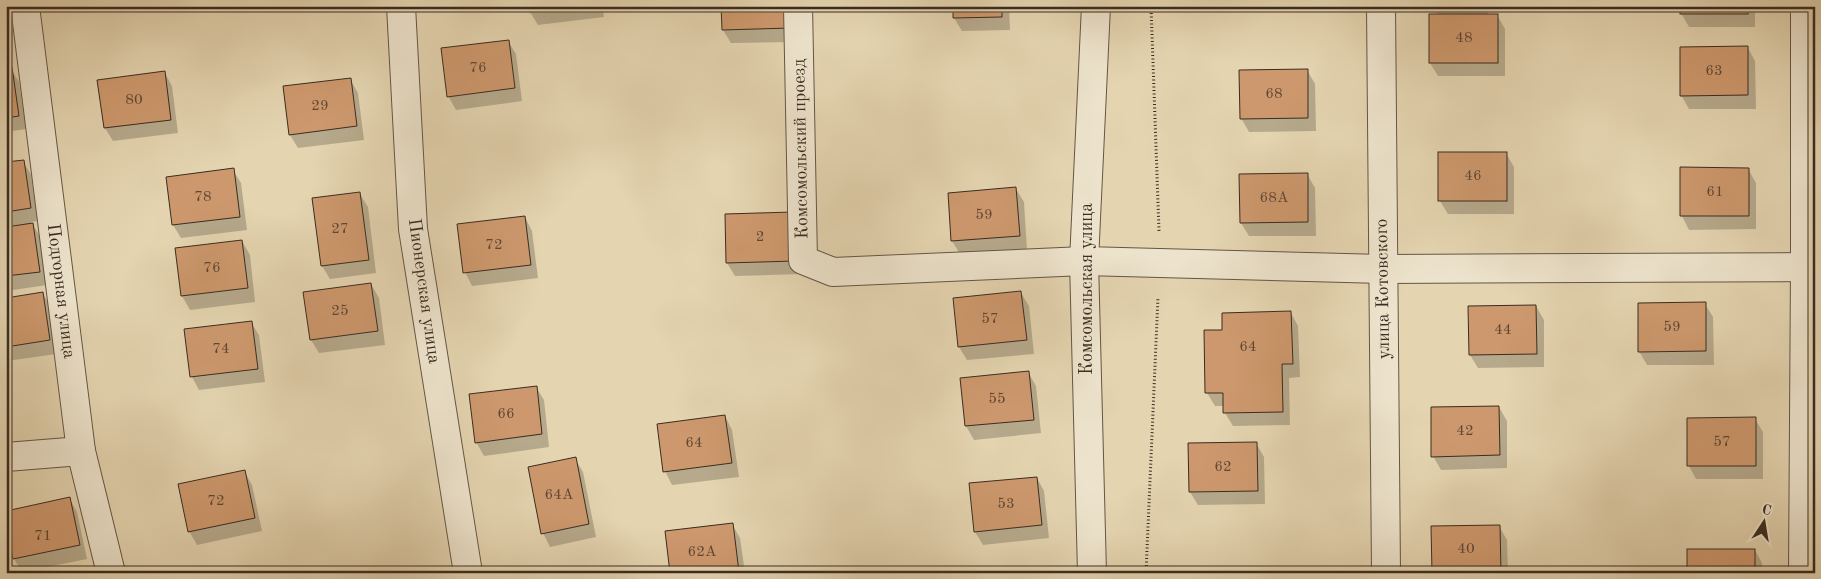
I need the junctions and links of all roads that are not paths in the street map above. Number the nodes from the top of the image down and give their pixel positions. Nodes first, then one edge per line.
1 (25, 6) edge
2 (401, 6) edge
3 (798, 6) edge
4 (1096, 6) edge
5 (1381, 6) edge
6 (1805, 6) edge
7 (1084, 261) junction
8 (1810, 267) edge
9 (1383, 269) junction
10 (81, 451) junction
11 (6, 457) edge
12 (111, 573) edge
13 (468, 573) edge
14 (1092, 573) edge
15 (1386, 573) edge
16 (1803, 573) edge

1 - 10 street, Подгорная улица
2 - 13 street, Пионерская улица
3 - 7 street, Комсомольский проезд
4 - 7 street, Комсомольская улица
5 - 9 street, улица Котовского
6 - 8 street
7 - 9 street
7 - 14 street, Комсомольская улица
8 - 9 street
8 - 16 street
9 - 15 street, улица Котовского
10 - 11 street
10 - 12 street, Подгорная улица

